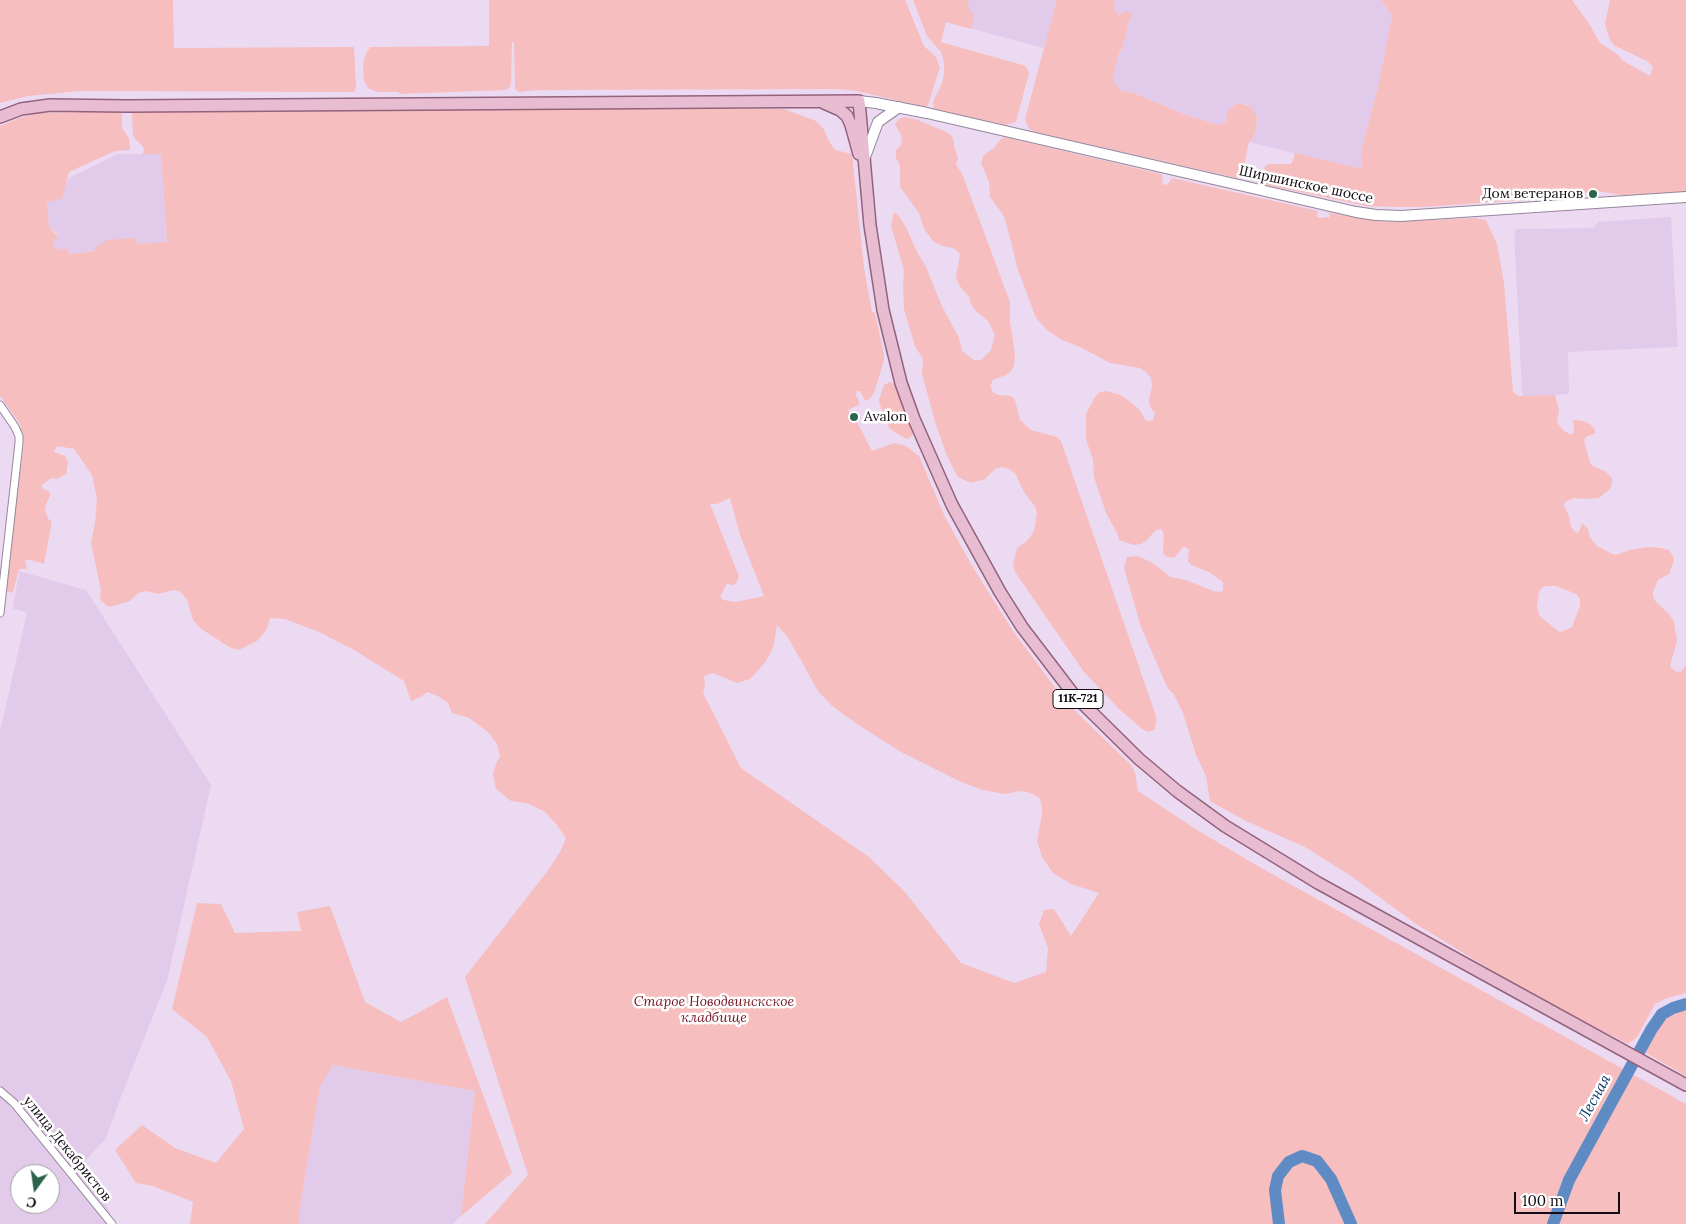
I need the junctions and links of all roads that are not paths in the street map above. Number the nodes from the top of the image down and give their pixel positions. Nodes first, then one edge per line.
1 (860, 101) junction
2 (817, 102) junction
3 (899, 107) junction
4 (0, 117) edge
5 (864, 158) junction
6 (866, 181) junction
7 (1686, 197) edge
8 (0, 405) edge
9 (0, 613) edge
10 (1686, 1084) edge
11 (0, 1091) edge
12 (112, 1224) edge

1 - 2 main road
1 - 3 main road, Ширшинское шоссе
1 - 5 main road, 11К-721
2 - 4 main road
2 - 6 main road
3 - 5 main road
3 - 7 main road, Ширшинское шоссе
5 - 6 main road, 11К-721
6 - 10 main road, 11К-721
8 - 9 street
11 - 12 street, улица Декабристов

